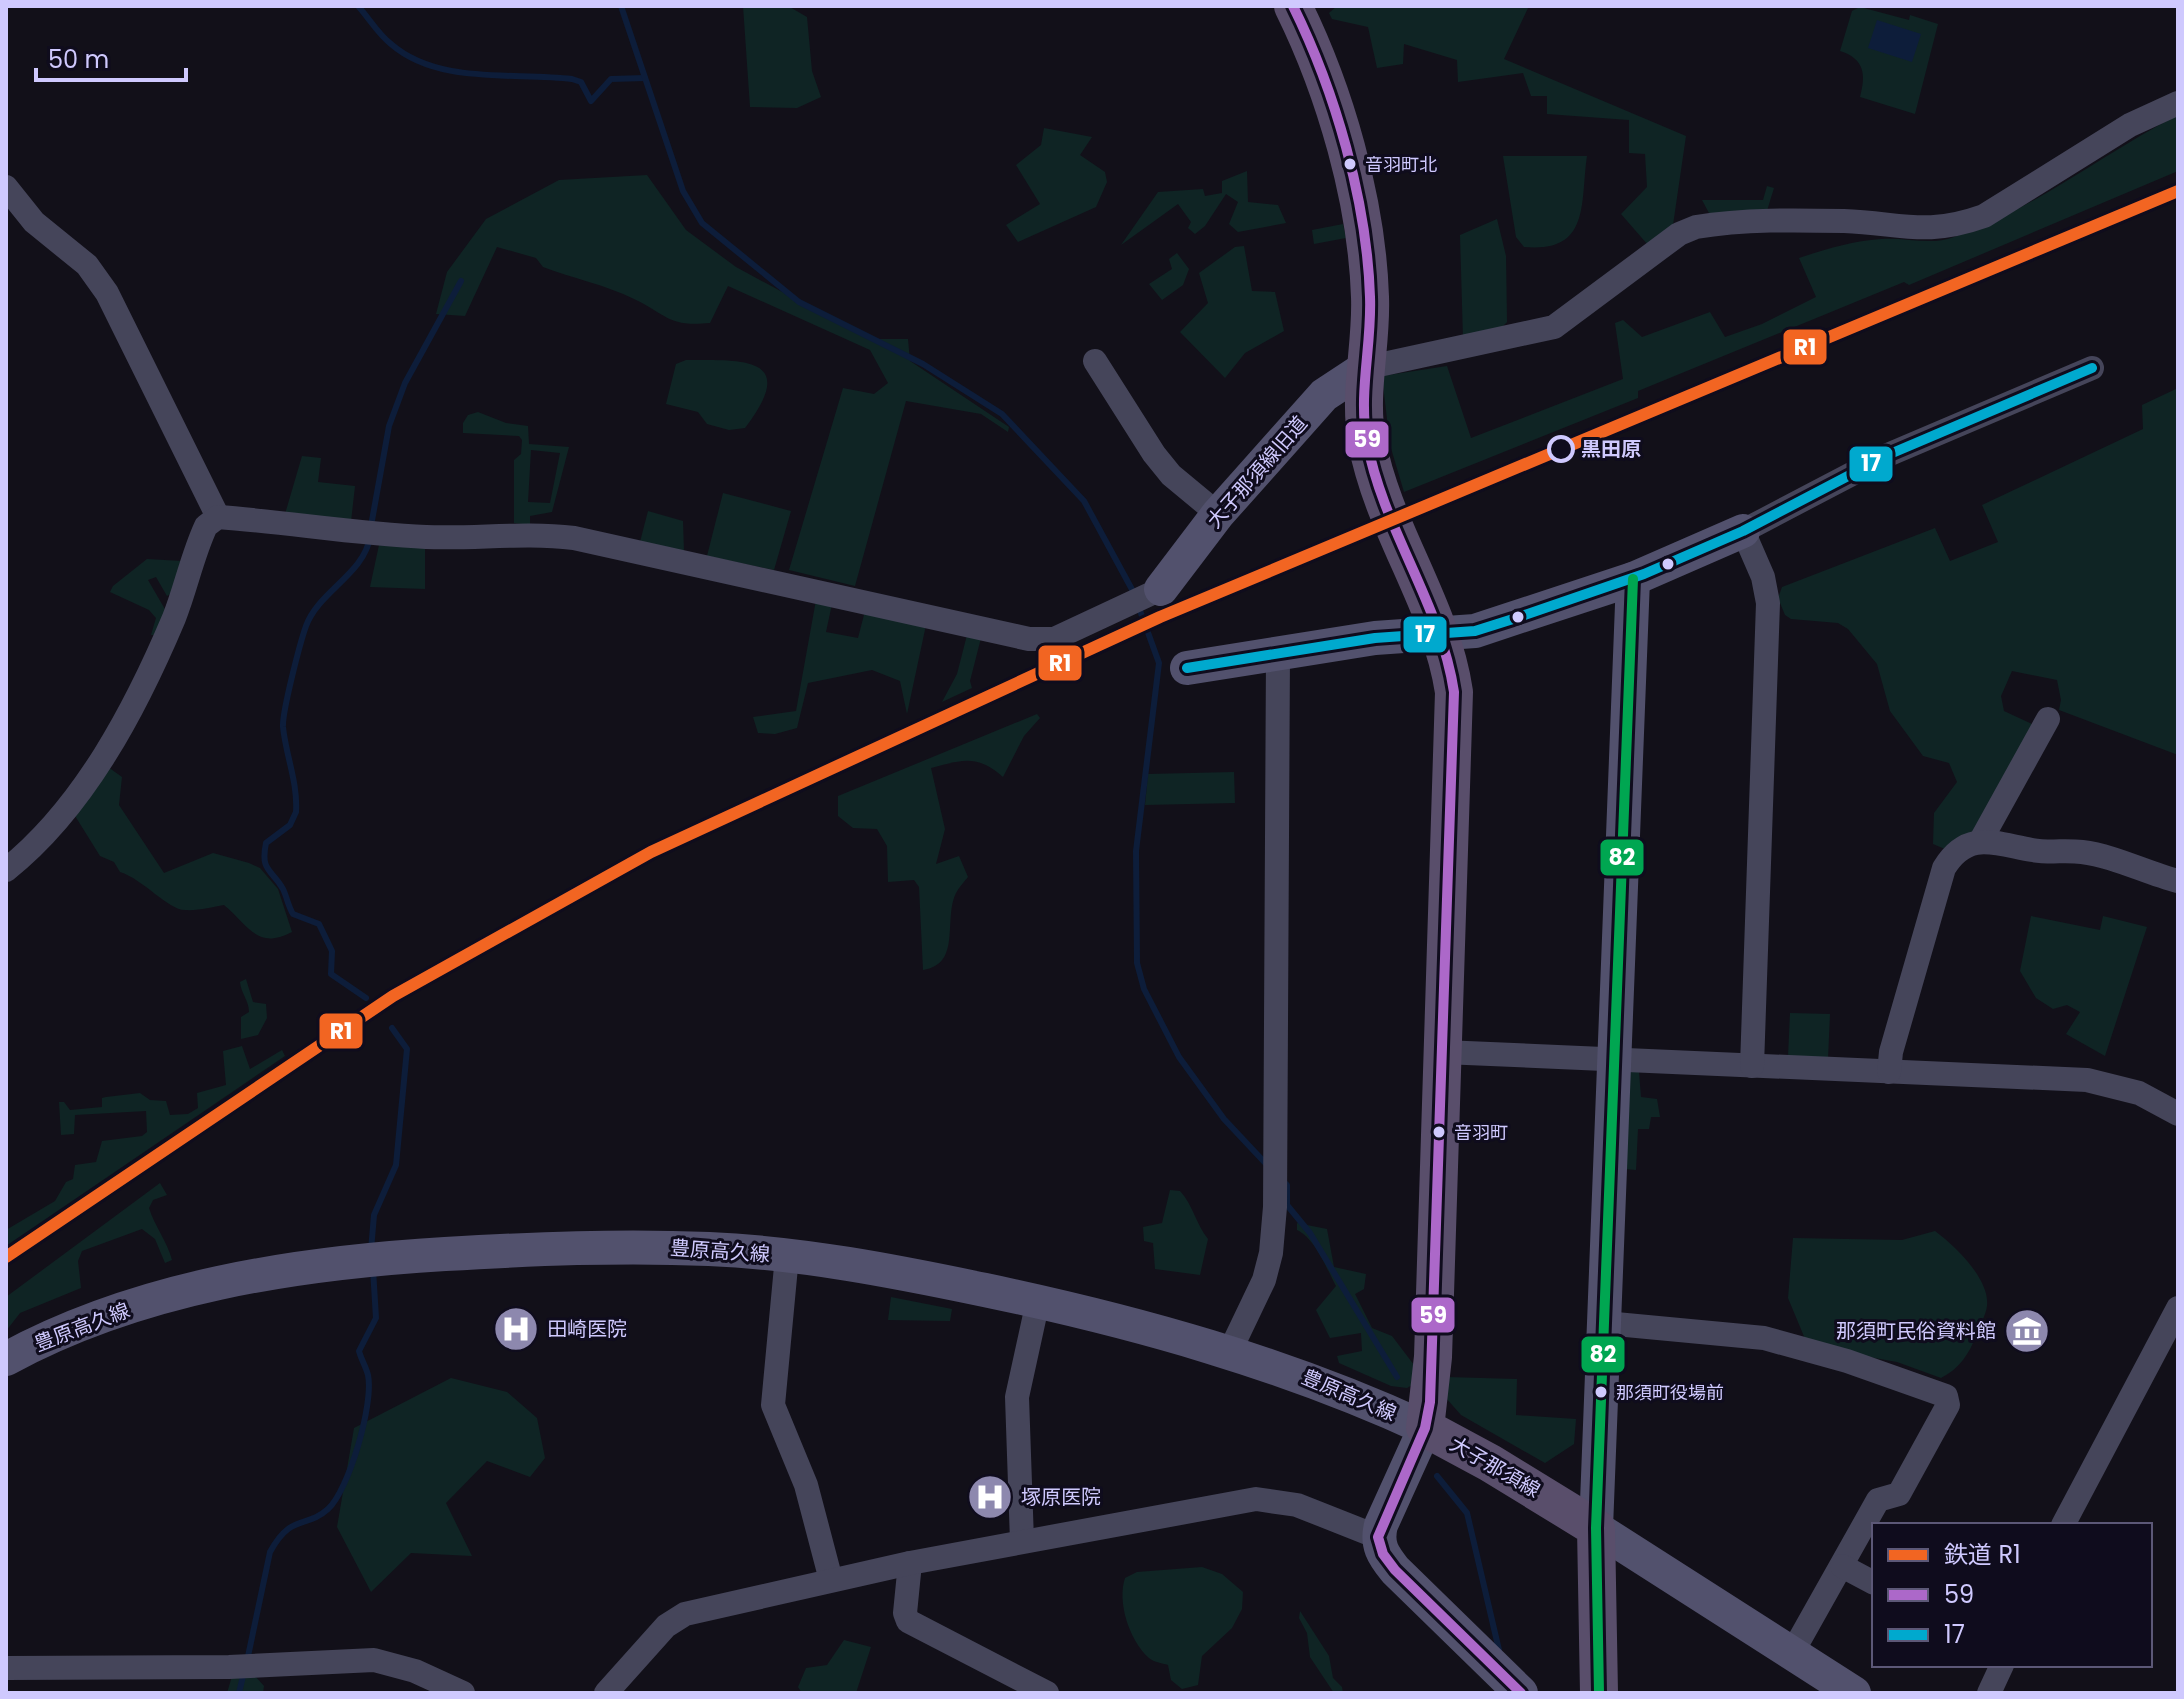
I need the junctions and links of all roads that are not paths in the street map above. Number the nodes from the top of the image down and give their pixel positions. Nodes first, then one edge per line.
1 (1293, 6) edge
2 (2178, 103) edge
3 (6, 187) edge
4 (1095, 361) dead end
5 (1365, 368) junction
6 (2092, 368) dead end
7 (1218, 514) junction
8 (218, 517) junction
9 (1743, 531) junction
10 (1633, 579) junction
11 (1155, 591) joint
12 (1442, 635) junction
13 (1278, 653) junction
14 (1187, 668) dead end
15 (2048, 719) dead end
16 (1981, 840) junction
17 (6, 870) edge
18 (2178, 881) edge
19 (1443, 1052) junction
20 (1615, 1059) junction
21 (1752, 1066) junction
22 (1889, 1072) junction
23 (2178, 1114) edge
24 (787, 1256) junction
25 (1038, 1301) junction
26 (2178, 1308) edge
27 (1605, 1323) junction
28 (1230, 1351) junction
29 (6, 1359) edge
30 (1425, 1428) junction
31 (2064, 1523) edge
32 (1596, 1528) junction
33 (1378, 1537) junction
34 (1022, 1541) junction
35 (910, 1563) junction
36 (1842, 1566) junction
37 (831, 1580) junction
38 (1872, 1582) edge
39 (1792, 1653) junction
40 (2001, 1667) edge
41 (6, 1668) edge
42 (463, 1693) edge
43 (606, 1693) edge
44 (1047, 1693) edge
45 (1521, 1693) edge
46 (1599, 1693) edge
47 (1854, 1693) edge
48 (1989, 1693) edge

1 - 5 main road
2 - 5 street
3 - 8 street
4 - 7 street
5 - 7 main road, 大子那須線旧道
5 - 12 main road
6 - 9 street
7 - 11 main road, 大子那須線旧道
8 - 11 street
8 - 17 street
9 - 10 main road
9 - 21 street
10 - 12 main road
10 - 20 main road
12 - 13 main road
12 - 19 main road
13 - 14 main road
13 - 28 street
15 - 16 street
16 - 18 street
16 - 22 street
19 - 20 street
19 - 30 main road
20 - 21 street
20 - 27 main road
21 - 22 street
22 - 23 street
24 - 25 main road, 豊原高久線
24 - 29 main road, 豊原高久線
24 - 37 street
25 - 28 main road, 豊原高久線
25 - 34 street
26 - 31 street
27 - 32 main road
27 - 36 street
28 - 30 main road, 豊原高久線
30 - 32 main road, 大子那須線
30 - 33 main road
32 - 39 main road
32 - 46 main road
33 - 34 street
33 - 45 main road
34 - 35 street
35 - 37 street
35 - 44 street
36 - 38 street
36 - 39 street
37 - 43 street
39 - 47 main road
40 - 48 street
41 - 42 street

